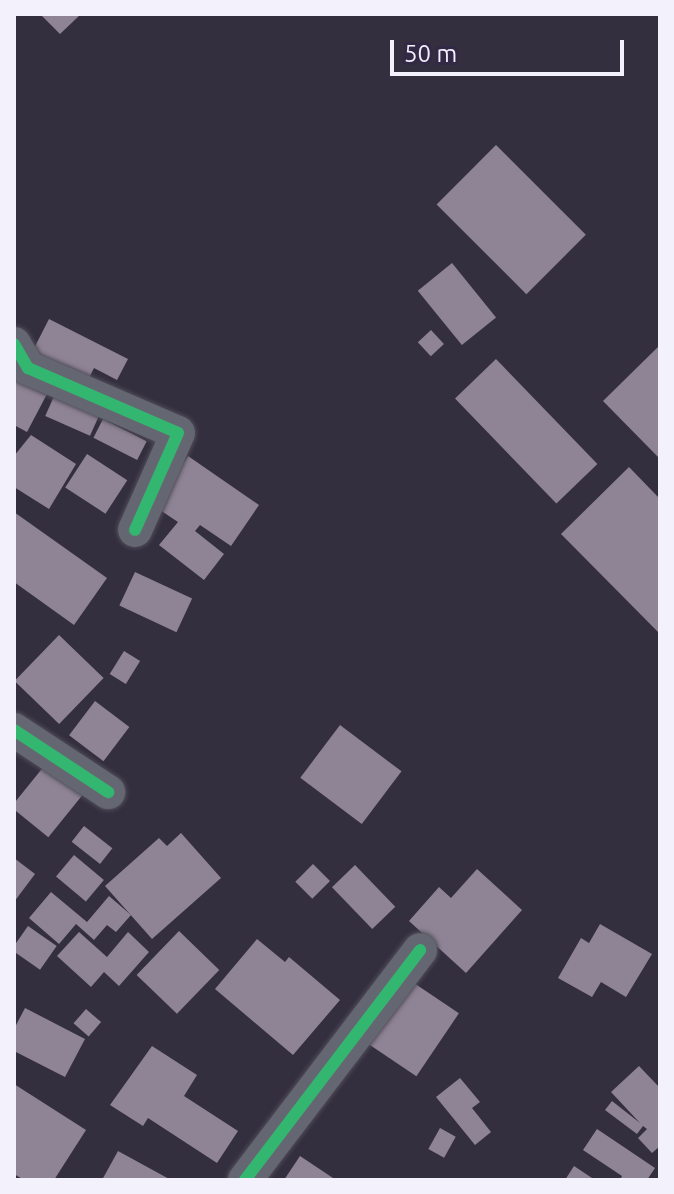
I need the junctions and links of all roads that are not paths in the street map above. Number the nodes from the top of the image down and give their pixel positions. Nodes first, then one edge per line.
1 (14, 344) edge
2 (135, 530) dead end
3 (14, 730) edge
4 (108, 792) dead end
5 (420, 950) dead end
6 (245, 1180) edge

1 - 2 street
3 - 4 street
5 - 6 street

